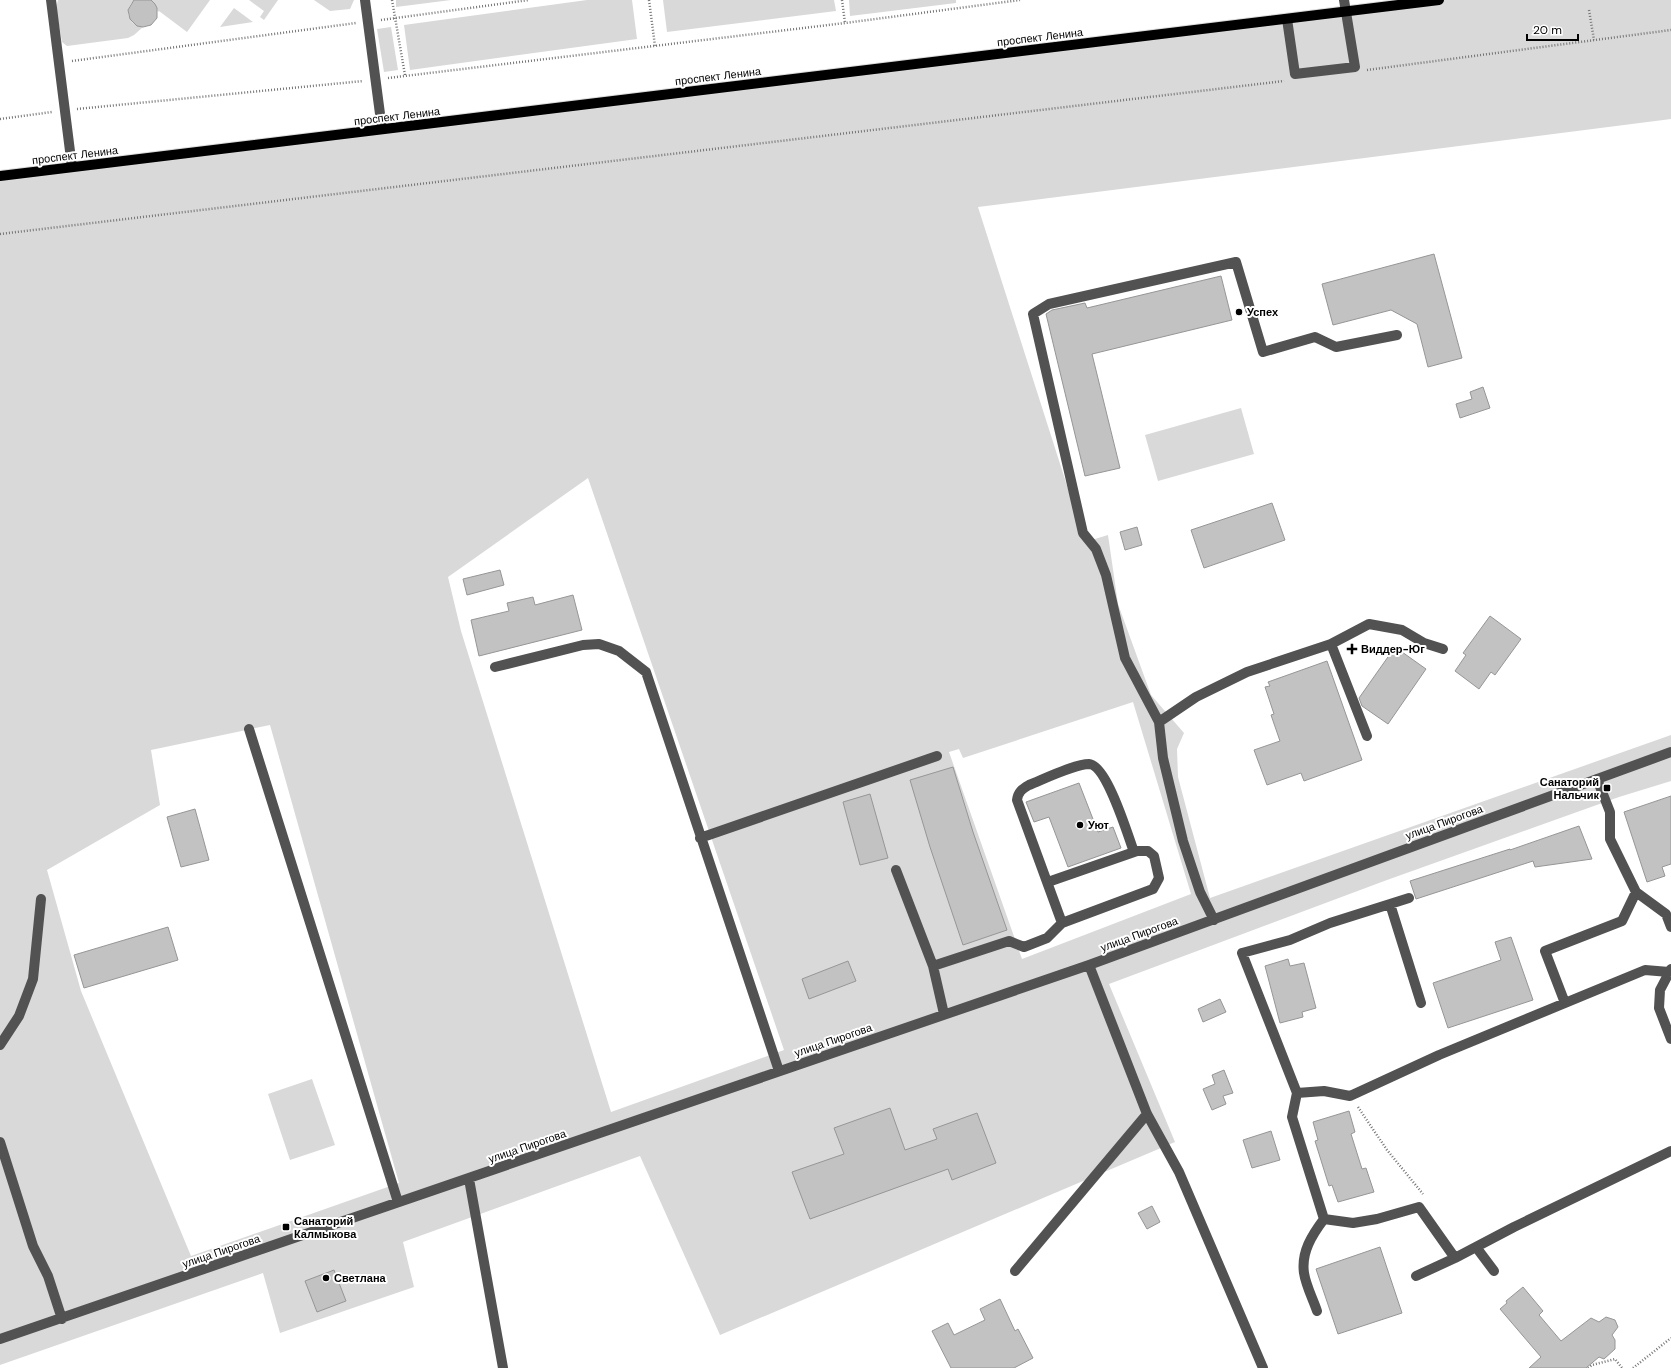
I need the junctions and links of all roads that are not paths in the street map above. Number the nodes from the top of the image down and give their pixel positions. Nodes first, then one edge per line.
1 (51, 0) edge
2 (365, 0) edge
3 (1344, 0) edge
4 (1439, 0) edge
5 (1346, 12) junction
6 (1287, 19) junction
7 (382, 129) junction
8 (72, 167) junction
9 (0, 176) edge
10 (1397, 335) dead end
11 (1331, 644) junction
12 (1443, 649) dead end
13 (495, 667) dead end
14 (1159, 722) junction
15 (249, 730) dead end
16 (1367, 736) dead end
17 (1671, 752) edge
18 (937, 756) dead end
19 (1598, 779) junction
20 (700, 838) junction
21 (1134, 852) junction
22 (896, 870) dead end
23 (1048, 882) junction
24 (1636, 892) junction
25 (1409, 898) dead end
26 (41, 899) dead end
27 (1390, 904) junction
28 (1214, 920) junction
29 (1062, 923) junction
30 (1671, 927) edge
31 (1090, 965) junction
32 (933, 966) junction
33 (1670, 971) edge
34 (1421, 1003) dead end
35 (1565, 1003) junction
36 (944, 1014) junction
37 (1671, 1039) edge
38 (0, 1045) edge
39 (780, 1071) junction
40 (1297, 1093) junction
41 (1147, 1114) junction
42 (0, 1142) edge
43 (1671, 1151) edge
44 (469, 1179) junction
45 (398, 1202) junction
46 (1324, 1220) junction
47 (1476, 1247) junction
48 (1455, 1258) junction
49 (1015, 1271) dead end
50 (1494, 1271) dead end
51 (1416, 1276) dead end
52 (1318, 1312) dead end
53 (62, 1319) junction
54 (0, 1339) edge
55 (503, 1368) edge
56 (1264, 1368) edge

1 - 8 street
2 - 7 street
3 - 5 street
4 - 5 main road, проспект Ленина
5 - 6 main road, проспект Ленина
5 - 6 street
6 - 7 main road, проспект Ленина
7 - 8 main road, проспект Ленина
8 - 9 main road, проспект Ленина
10 - 14 street
11 - 12 street
11 - 14 street
11 - 16 street
13 - 20 street
14 - 28 street
15 - 45 street
17 - 19 street, улица Пирогова
18 - 20 street
19 - 24 street
19 - 28 street, улица Пирогова
20 - 39 street
21 - 23 street
21 - 23 street
21 - 29 street
22 - 32 street
23 - 29 street
24 - 30 street
24 - 35 street
25 - 27 street
26 - 38 street
27 - 34 street
27 - 40 street
28 - 31 street, улица Пирогова
29 - 32 street
31 - 36 street, улица Пирогова
31 - 41 street
32 - 36 street
33 - 35 street
33 - 37 street
35 - 40 street
36 - 39 street, улица Пирогова
39 - 44 street, улица Пирогова
40 - 46 street
41 - 49 street
41 - 56 street
42 - 53 street
43 - 47 street
44 - 45 street, улица Пирогова
44 - 55 street
45 - 53 street, улица Пирогова
46 - 48 street
46 - 52 street
47 - 48 street
47 - 50 street
48 - 51 street
53 - 54 street, улица Пирогова

